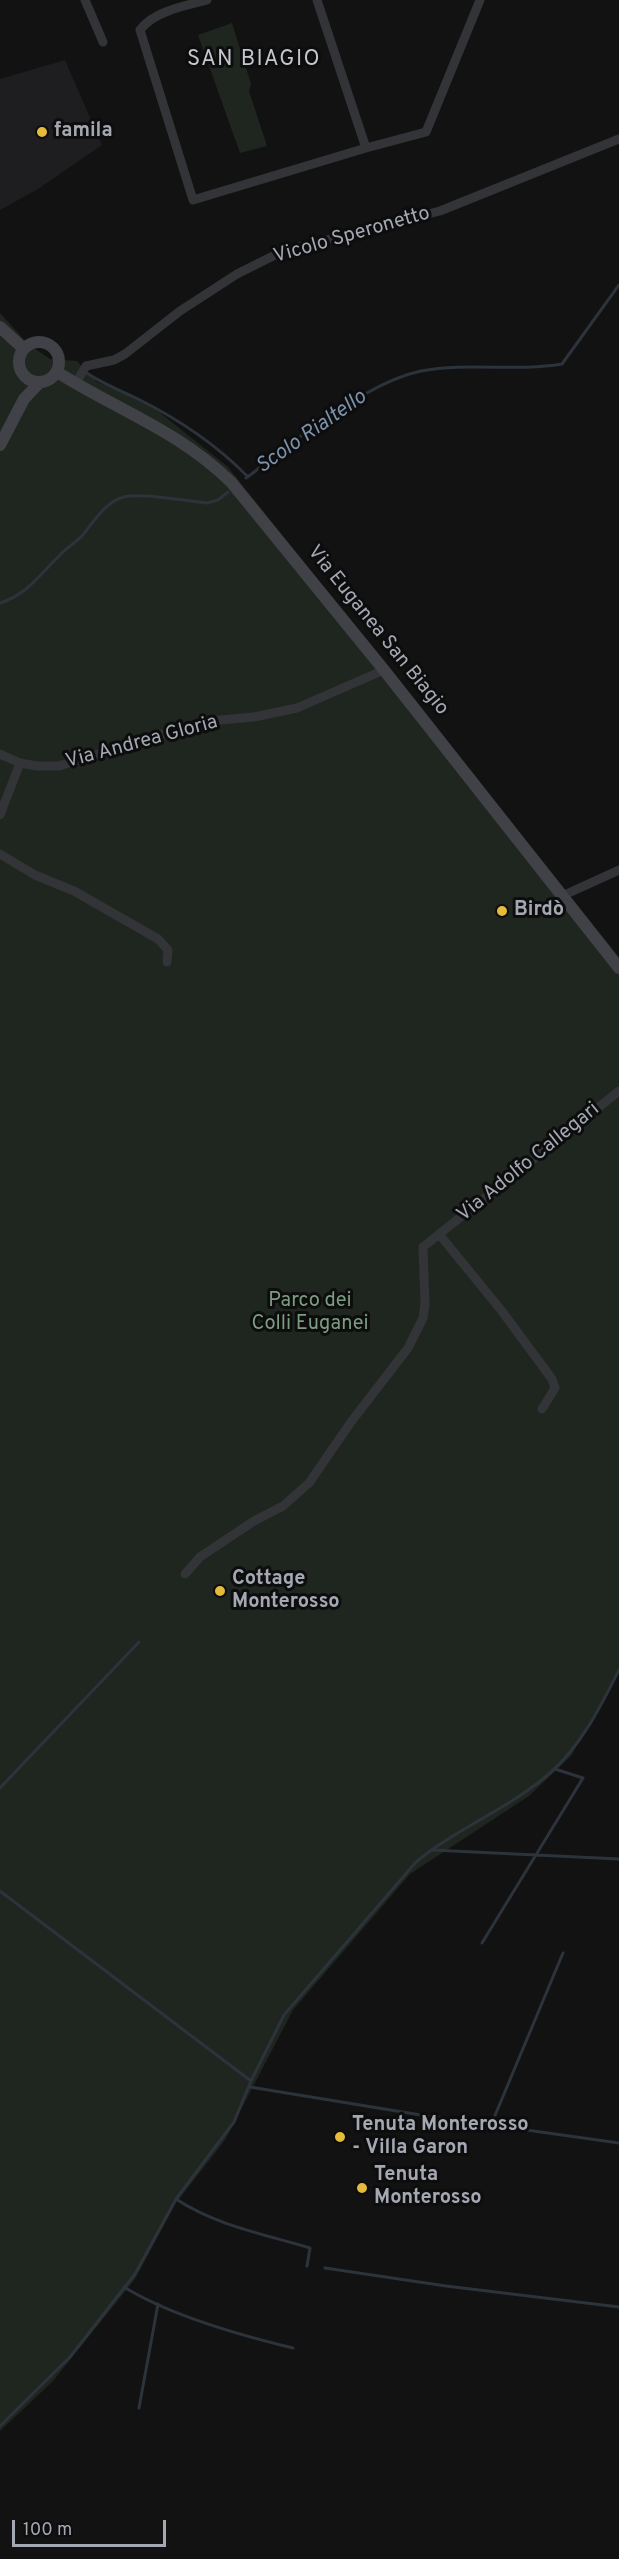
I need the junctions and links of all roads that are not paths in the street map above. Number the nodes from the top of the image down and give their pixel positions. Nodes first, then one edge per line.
1 (86, 0) edge
2 (207, 0) edge
3 (317, 0) edge
4 (480, 0) edge
5 (191, 2) edge
6 (104, 42) dead end
7 (619, 139) edge
8 (366, 148) junction
9 (0, 327) edge
10 (24, 350) junction
11 (57, 372) junction
12 (25, 375) junction
13 (40, 382) junction
14 (76, 383) junction
15 (24, 399) junction
16 (0, 445) edge
17 (384, 670) junction
18 (0, 754) edge
19 (20, 763) junction
20 (0, 815) edge
21 (0, 854) edge
22 (619, 870) edge
23 (562, 896) junction
24 (167, 962) dead end
25 (619, 968) edge
26 (619, 1091) edge
27 (439, 1234) junction
28 (542, 1409) dead end
29 (185, 1574) dead end

1 - 6 street
2 - 5 street
3 - 8 street
4 - 8 street
5 - 8 street
7 - 14 street, Vicolo Speronetto
9 - 10 main road
10 - 11 main road
10 - 12 main road
11 - 13 main road
11 - 14 main road, Via Euganea San Biagio
12 - 13 main road
12 - 15 main road
13 - 15 main road
14 - 17 main road, Via Euganea San Biagio
15 - 16 main road
17 - 19 street, Via Andrea Gloria
17 - 23 main road, Via Euganea San Biagio
18 - 19 street, Via Andrea Gloria
19 - 20 street
21 - 24 street
22 - 23 street
23 - 25 main road, Via Euganea San Biagio
26 - 27 street, Via Adolfo Callegari
27 - 28 street, Via Adolfo Callegari
27 - 29 street, Via Adolfo Callegari

